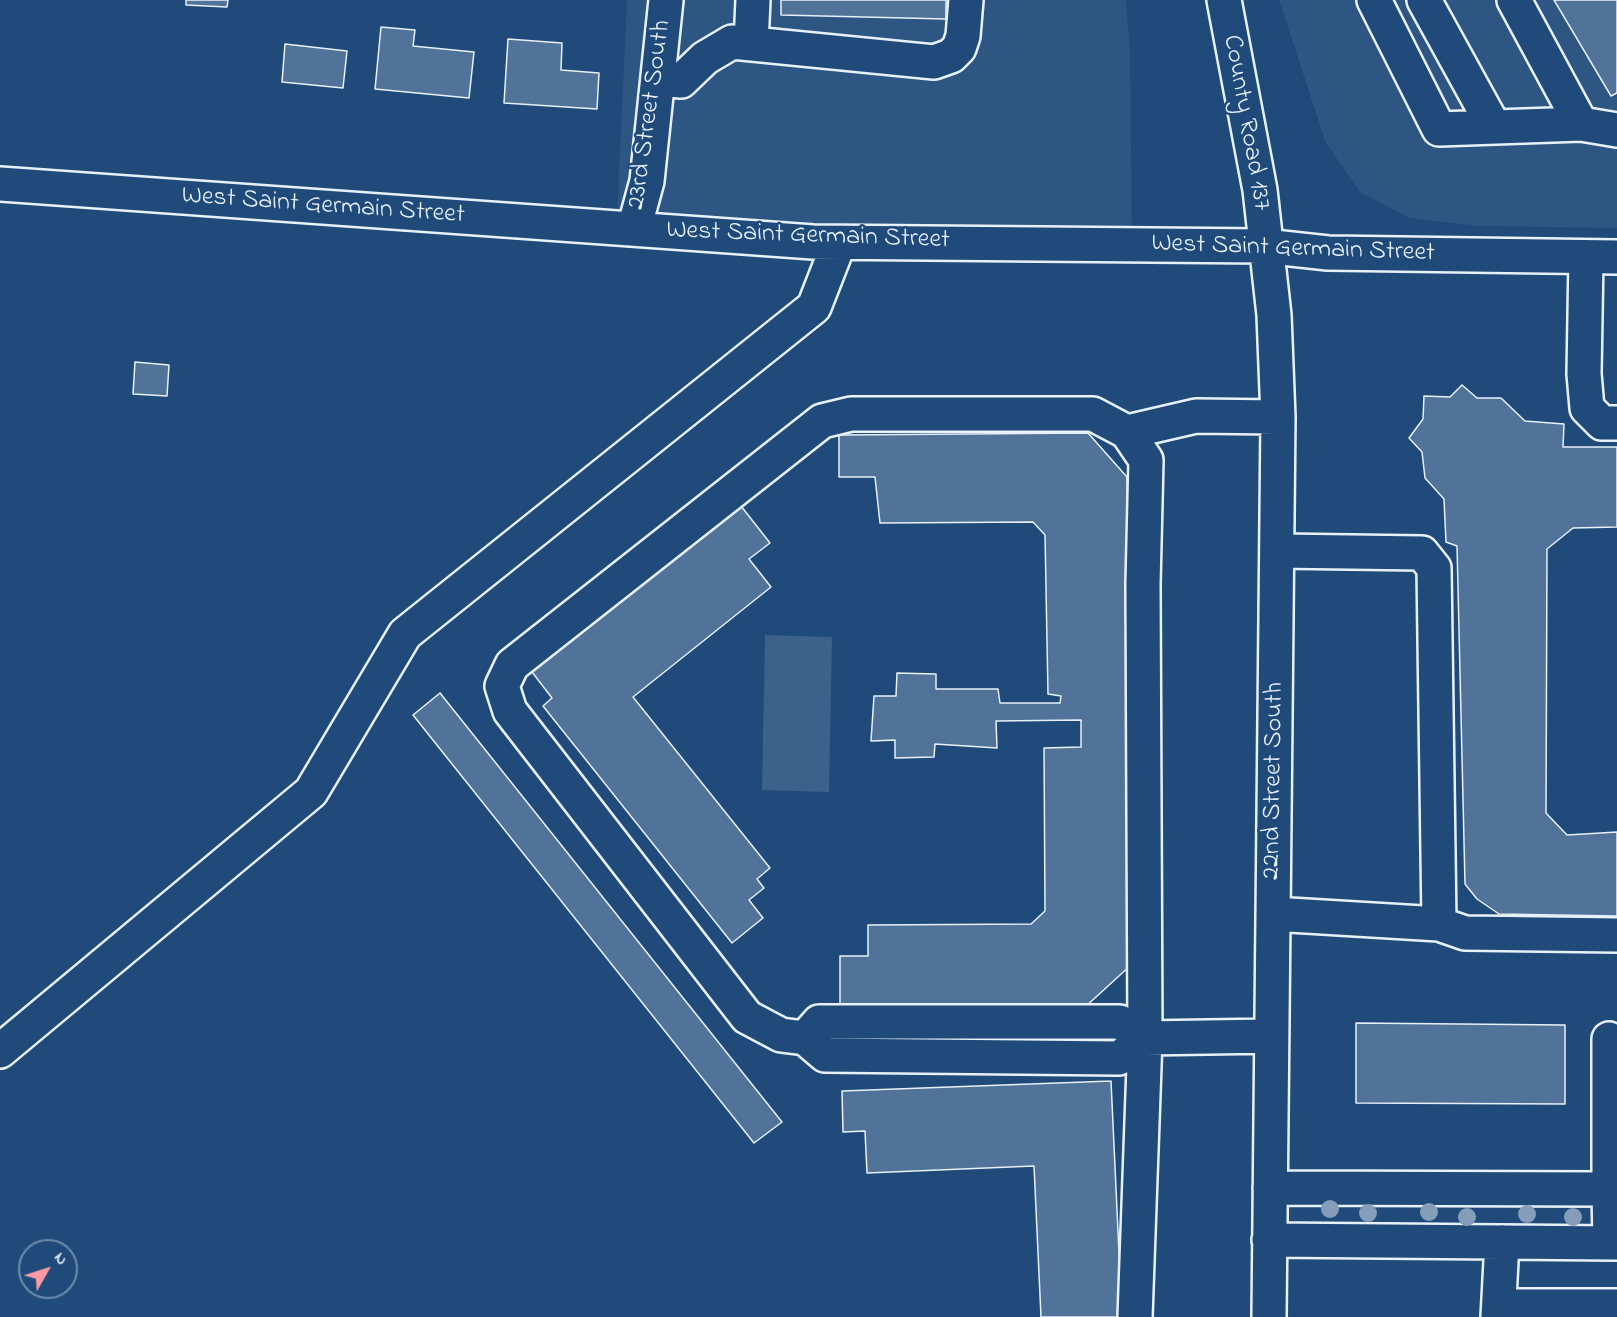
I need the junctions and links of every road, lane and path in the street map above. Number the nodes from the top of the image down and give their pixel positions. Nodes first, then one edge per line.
1 (666, 0) edge
2 (753, 0) edge
3 (966, 0) edge
4 (1224, 0) edge
5 (1374, 0) edge
6 (1424, 0) edge
7 (1514, 0) edge
8 (751, 44) junction
9 (658, 79) junction
10 (1581, 124) junction
11 (1494, 127) junction
12 (1617, 130) edge
13 (0, 184) edge
14 (634, 229) junction
15 (839, 243) junction
16 (1264, 246) junction
17 (1602, 257) edge
18 (1278, 417) junction
19 (1617, 423) edge
20 (1127, 432) junction
21 (1278, 551) junction
22 (1273, 914) junction
23 (1439, 924) junction
24 (1617, 935) edge
25 (1271, 1036) junction
26 (1145, 1038) junction
27 (1610, 1039) dead end
28 (0, 1051) edge
29 (1270, 1188) junction
30 (1609, 1189) junction
31 (1269, 1240) junction
32 (1502, 1242) junction
33 (1614, 1243) edge
34 (1617, 1306) edge
35 (1498, 1311) edge
36 (1136, 1317) edge
37 (1269, 1317) edge

1 - 9 street, 23rd Street South
2 - 8 street
3 - 8 street
4 - 16 street, County Road 137
5 - 11 street
6 - 11 street
7 - 10 street
8 - 9 street
9 - 14 street, 23rd Street South
10 - 11 street
10 - 12 street
13 - 14 street, West Saint Germain Street
14 - 15 street, West Saint Germain Street
15 - 16 street, West Saint Germain Street
15 - 28 street
16 - 17 street, West Saint Germain Street
16 - 18 street, 22nd Street South
17 - 19 street
18 - 20 street
18 - 21 street, 22nd Street South
20 - 26 street
20 - 26 street
21 - 22 street, 22nd Street South
21 - 23 street
22 - 23 street
22 - 25 street, 22nd Street South
23 - 24 street
25 - 26 street
25 - 29 street, 22nd Street South
26 - 36 street
27 - 30 street
29 - 30 street
29 - 31 street, 22nd Street South
30 - 33 street
31 - 32 street
31 - 37 street, 22nd Street South
32 - 33 street
32 - 35 street
34 - 35 street

